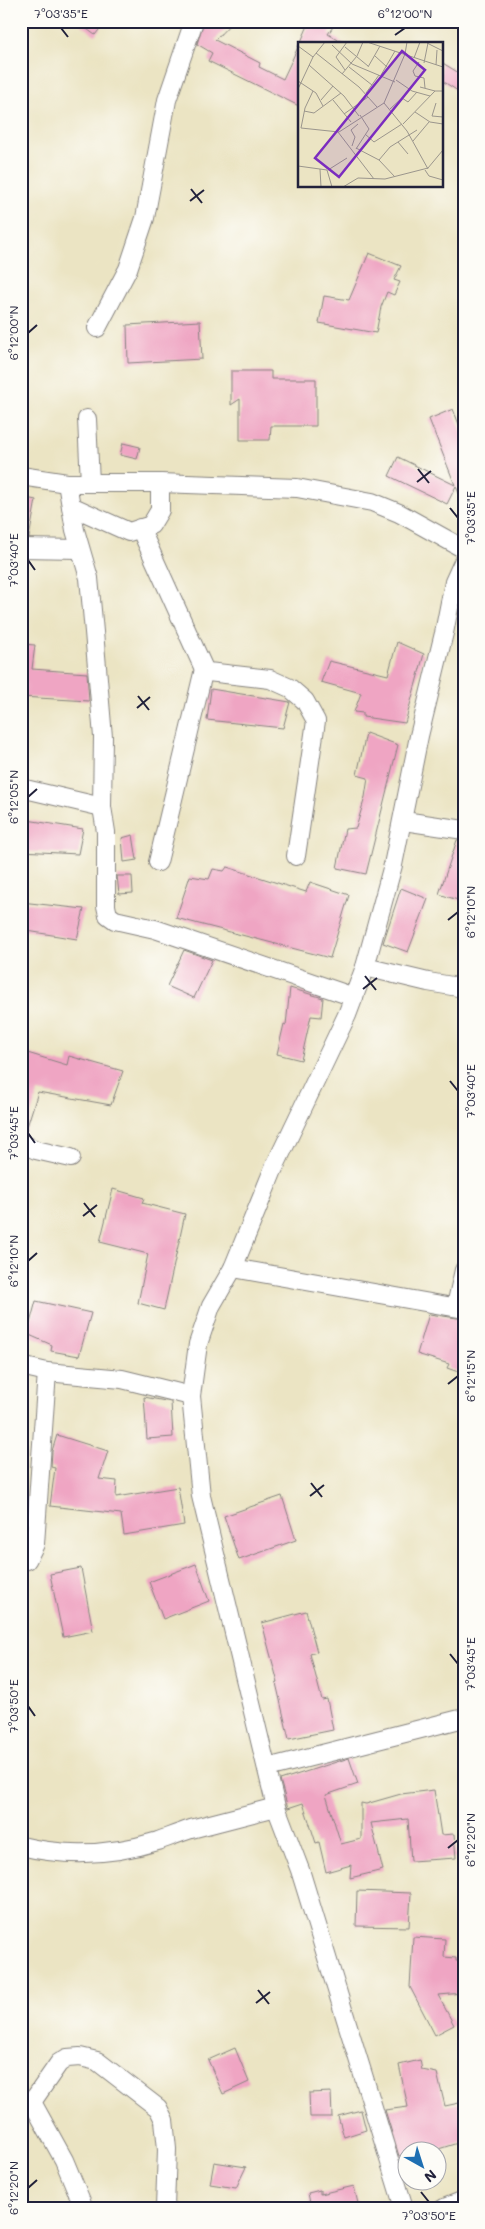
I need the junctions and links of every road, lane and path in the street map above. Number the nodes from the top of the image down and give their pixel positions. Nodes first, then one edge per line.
1 (194, 21) edge
2 (97, 328) dead end
3 (86, 419) dead end
4 (21, 476) edge
5 (66, 482) junction
6 (90, 483) junction
7 (160, 483) junction
8 (71, 506) junction
9 (140, 528) junction
10 (21, 548) edge
11 (80, 548) junction
12 (464, 549) edge
13 (464, 560) edge
14 (204, 669) junction
15 (21, 788) edge
16 (102, 807) junction
17 (404, 821) junction
18 (464, 830) edge
19 (296, 856) dead end
20 (158, 862) dead end
21 (365, 967) junction
22 (464, 988) edge
23 (354, 997) junction
24 (21, 1143) edge
25 (71, 1158) dead end
26 (233, 1268) junction
27 (464, 1270) edge
28 (460, 1308) edge
29 (21, 1366) edge
30 (47, 1372) junction
31 (191, 1396) junction
32 (21, 1562) edge
33 (464, 1718) edge
34 (267, 1768) junction
35 (276, 1807) junction
36 (21, 1846) edge
37 (27, 2104) edge
38 (464, 2200) edge
39 (84, 2208) edge
40 (165, 2208) edge
41 (404, 2208) edge
42 (444, 2208) edge

1 - 2 street
3 - 6 street
4 - 5 street
5 - 6 street
5 - 8 street
6 - 7 street
7 - 9 street
7 - 12 street
8 - 9 street
8 - 11 street
9 - 14 street
10 - 11 street
11 - 16 street
13 - 17 street
14 - 19 street
14 - 20 street
15 - 16 street
16 - 23 street
17 - 18 street
17 - 21 street
21 - 22 street
21 - 23 street
23 - 26 street
24 - 25 street
26 - 28 street
26 - 31 street
27 - 28 street
29 - 30 street
30 - 31 street
30 - 32 street
31 - 34 street
33 - 34 street
34 - 35 street
35 - 36 street
35 - 41 street
37 - 39 street
37 - 40 street
38 - 42 street

